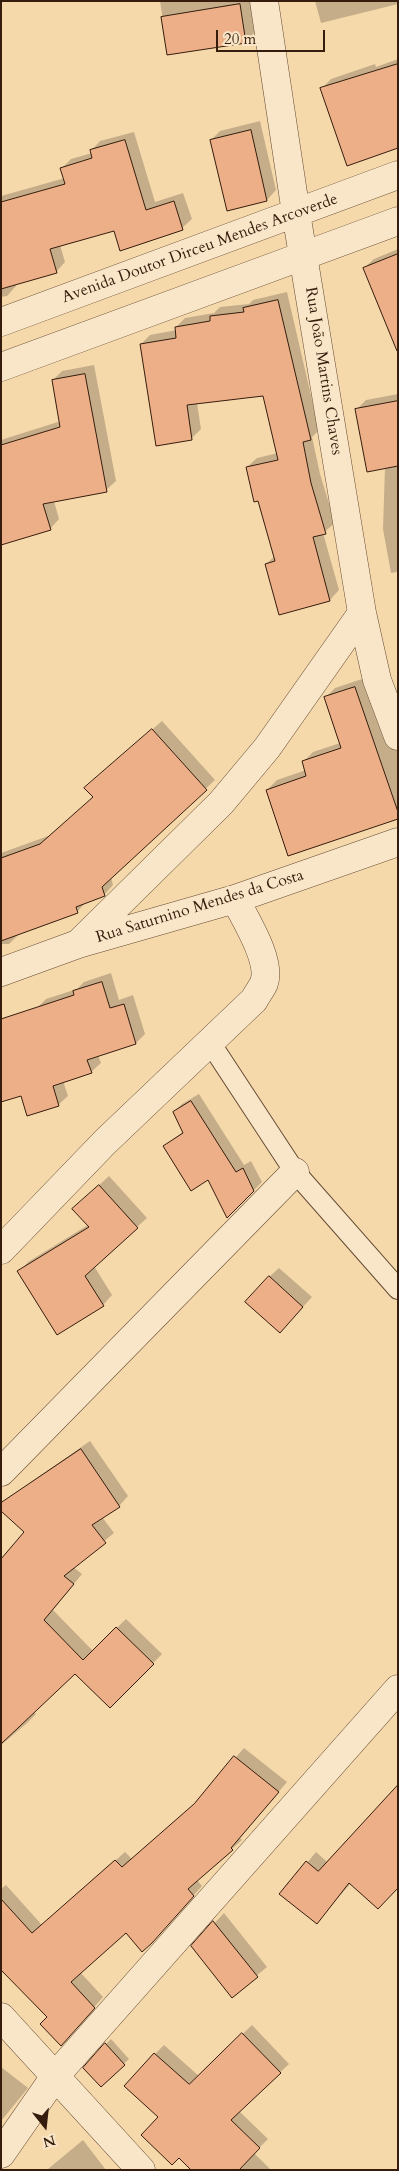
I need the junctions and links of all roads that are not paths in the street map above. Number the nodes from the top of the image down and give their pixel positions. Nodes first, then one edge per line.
1 (264, 1) edge
2 (398, 175) edge
3 (296, 214) junction
4 (398, 221) edge
5 (304, 256) junction
6 (1, 322) edge
7 (1, 367) edge
8 (362, 614) junction
9 (398, 736) edge
10 (398, 842) edge
11 (235, 899) junction
12 (78, 944) junction
13 (1, 972) edge
14 (209, 1042) junction
15 (295, 1172) junction
16 (1, 1250) edge
17 (398, 1289) edge
18 (1, 1472) edge
19 (398, 1689) edge
20 (1, 2017) edge
21 (56, 2074) junction
22 (1, 2154) edge
23 (141, 2170) edge

1 - 3 street, Rua João Martins Chaves
2 - 3 street, Avenida Doutor Dirceu Mendes Arcoverde
3 - 5 street, Rua João Martins Chaves
3 - 6 street, Avenida Doutor Dirceu Mendes Arcoverde
4 - 5 street
5 - 7 street
5 - 8 street, Rua João Martins Chaves
8 - 9 street, Rua João Martins Chaves
8 - 12 street
10 - 11 street, Rua Saturnino Mendes da Costa
11 - 12 street, Rua Saturnino Mendes da Costa
11 - 14 street
12 - 13 street, Rua Saturnino Mendes da Costa
14 - 15 lane
14 - 16 street
15 - 17 lane
15 - 18 street
19 - 21 street
20 - 21 street
21 - 22 street
21 - 23 street

